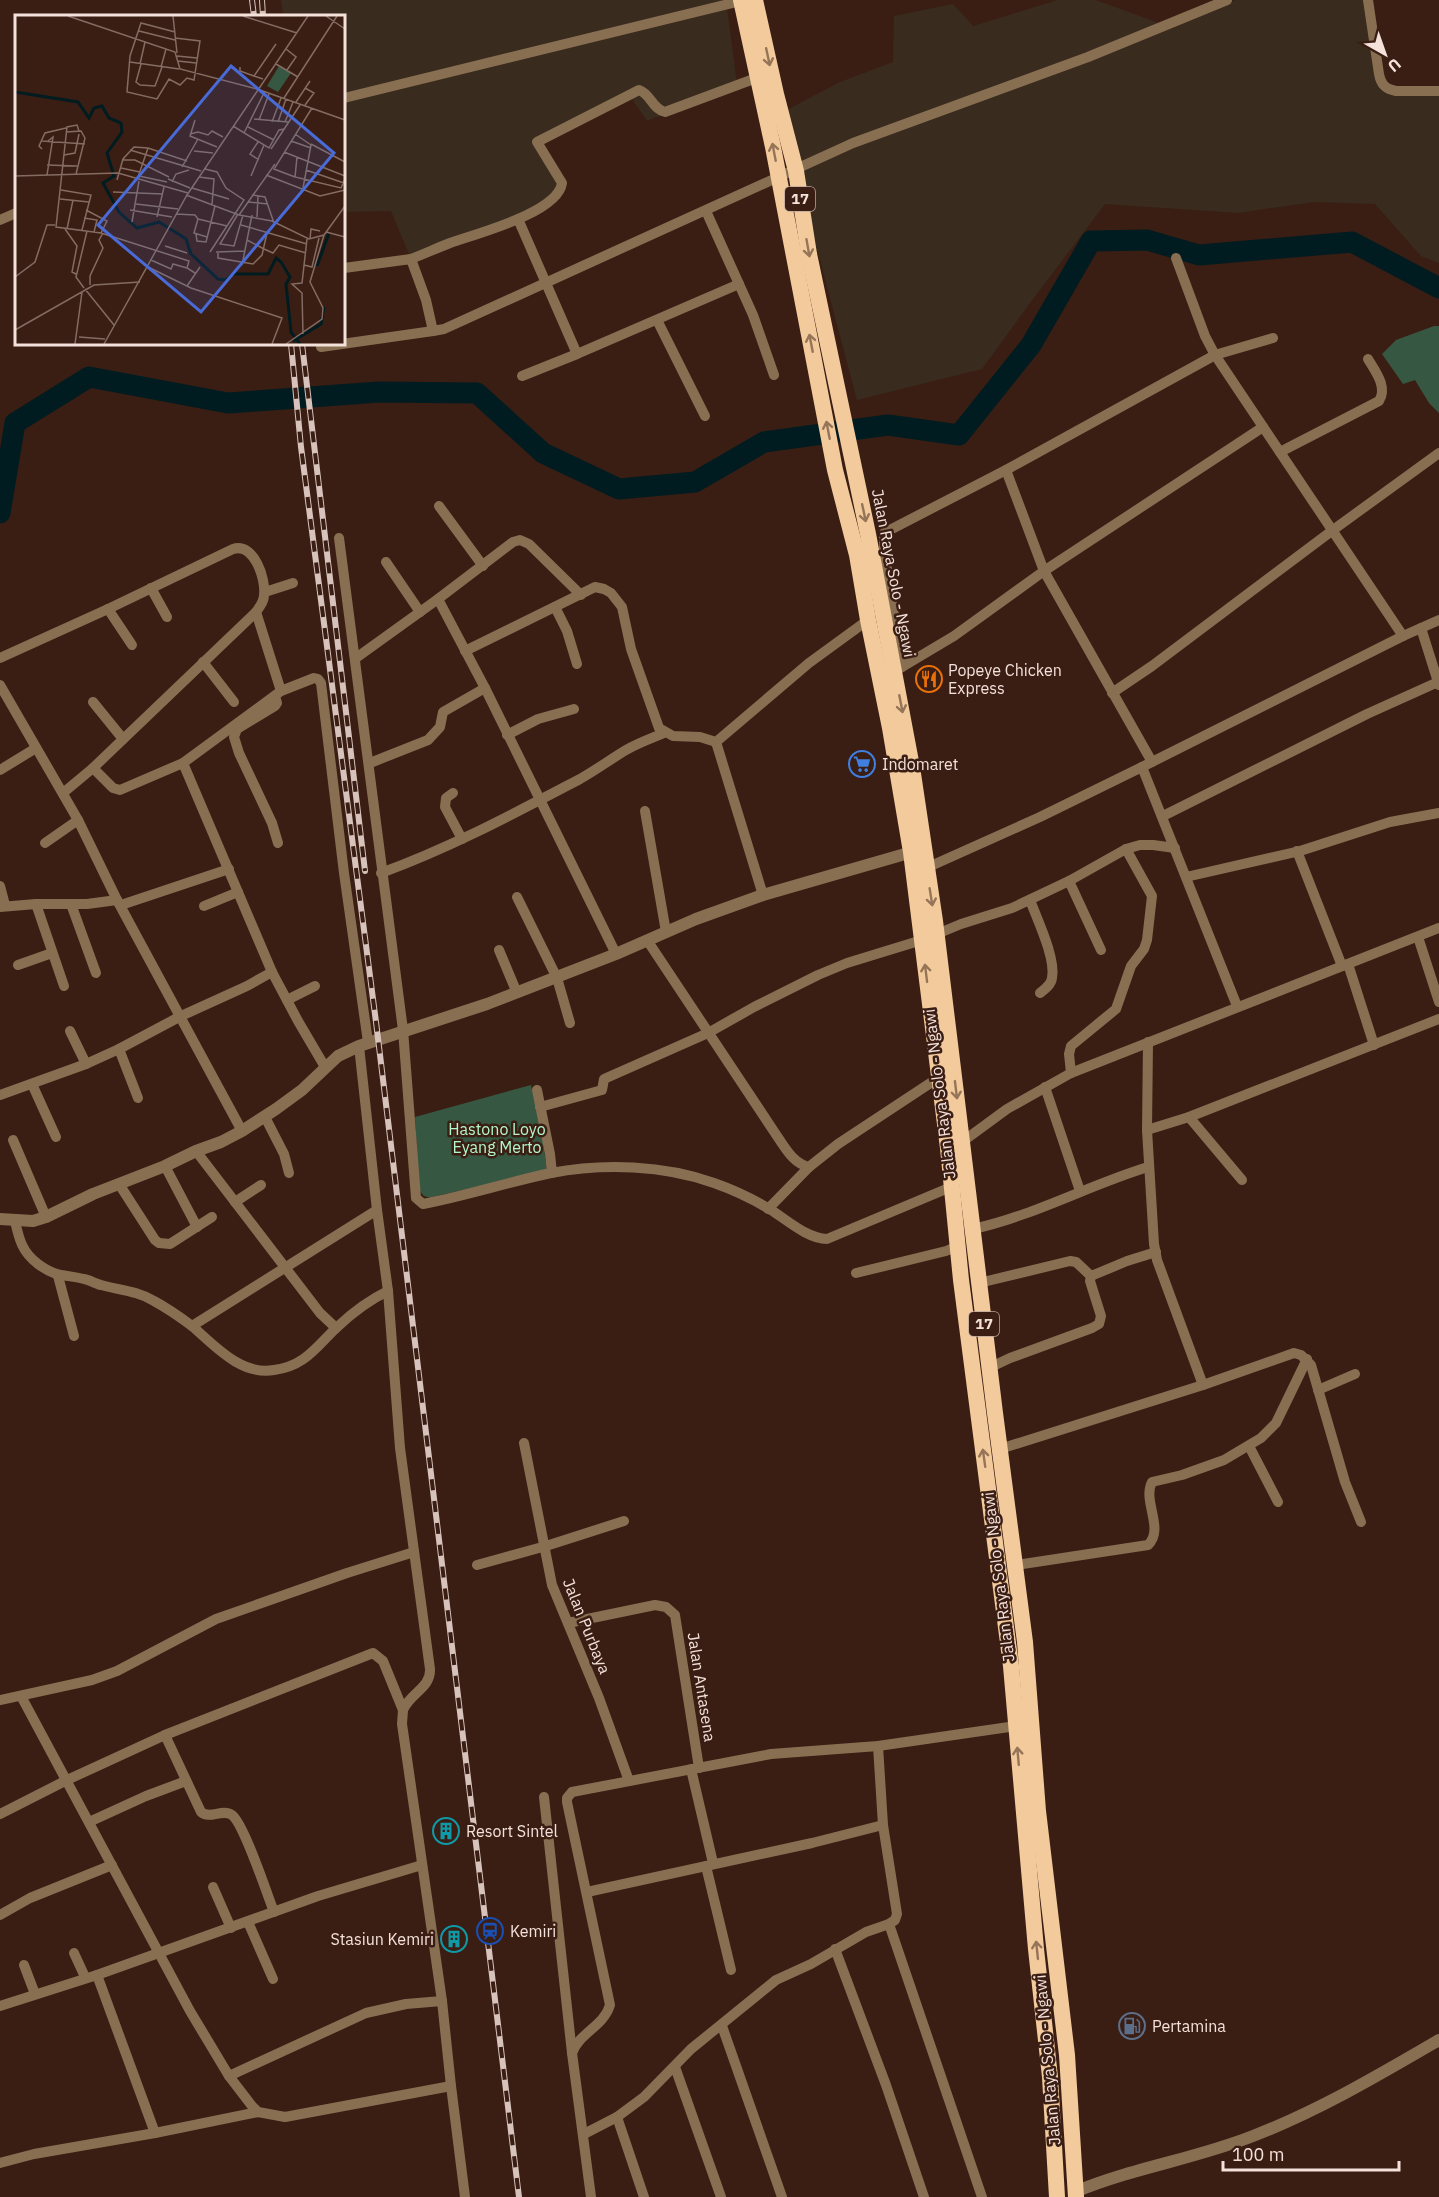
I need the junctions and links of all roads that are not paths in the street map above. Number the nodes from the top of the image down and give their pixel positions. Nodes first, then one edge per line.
1 (746, 0) edge
2 (1227, 0) edge
3 (1368, 0) edge
4 (759, 77) junction
5 (1439, 91) edge
6 (345, 98) edge
7 (796, 171) junction
8 (779, 178) junction
9 (706, 211) junction
10 (15, 213) edge
11 (518, 219) junction
12 (0, 220) edge
13 (1176, 258) dead end
14 (411, 259) junction
15 (345, 268) edge
16 (546, 282) junction
17 (739, 284) junction
18 (657, 321) junction
19 (433, 331) junction
20 (1273, 338) dead end
21 (345, 344) edge
22 (341, 345) edge
23 (321, 348) edge
24 (577, 354) junction
25 (1215, 355) junction
26 (1368, 359) dead end
27 (522, 375) dead end
28 (774, 375) dead end
29 (705, 417) dead end
30 (1263, 427) junction
31 (1280, 452) junction
32 (1439, 453) edge
33 (1006, 470) junction
34 (439, 506) dead end
35 (1333, 530) junction
36 (339, 538) dead end
37 (386, 562) dead end
38 (483, 566) junction
39 (1044, 571) junction
40 (293, 583) dead end
41 (151, 588) junction
42 (265, 592) junction
43 (580, 595) junction
44 (438, 599) junction
45 (555, 607) junction
46 (108, 609) junction
47 (256, 612) junction
48 (420, 612) junction
49 (167, 617) dead end
50 (868, 620) junction
51 (1439, 620) edge
52 (1421, 628) junction
53 (1403, 636) junction
54 (132, 645) dead end
55 (465, 651) junction
56 (0, 658) edge
57 (356, 658) junction
58 (203, 662) junction
59 (577, 664) dead end
60 (898, 669) junction
61 (1438, 683) edge
62 (0, 685) edge
63 (485, 688) junction
64 (1112, 693) junction
65 (278, 694) junction
66 (93, 702) dead end
67 (234, 702) dead end
68 (573, 709) dead end
69 (664, 733) junction
70 (507, 735) junction
71 (123, 739) junction
72 (716, 742) junction
73 (36, 748) junction
74 (183, 763) junction
75 (370, 763) junction
76 (1147, 765) junction
77 (93, 768) junction
78 (0, 771) edge
79 (63, 793) junction
80 (453, 793) dead end
81 (539, 800) junction
82 (645, 811) dead end
83 (1439, 813) edge
84 (1163, 816) junction
85 (78, 820) junction
86 (462, 839) junction
87 (45, 843) dead end
88 (278, 843) dead end
89 (1175, 848) junction
90 (1126, 849) junction
91 (917, 850) junction
92 (1297, 851) junction
93 (229, 869) junction
94 (920, 871) junction
95 (381, 873) junction
96 (1186, 877) junction
97 (1069, 881) junction
98 (0, 886) edge
99 (238, 892) junction
100 (763, 895) junction
101 (517, 897) dead end
102 (1030, 900) junction
103 (119, 902) junction
104 (36, 904) junction
105 (71, 904) junction
106 (2, 906) edge
107 (204, 906) dead end
108 (1439, 928) edge
109 (666, 932) junction
110 (930, 937) junction
111 (1418, 937) junction
112 (647, 940) junction
113 (499, 950) dead end
114 (1101, 950) dead end
115 (52, 952) junction
116 (616, 954) junction
117 (18, 965) dead end
118 (1345, 965) junction
119 (272, 972) junction
120 (96, 973) dead end
121 (557, 978) junction
122 (64, 986) dead end
123 (315, 986) dead end
124 (517, 993) junction
125 (1040, 993) dead end
126 (287, 1000) junction
127 (1439, 1002) edge
128 (1237, 1006) junction
129 (181, 1016) junction
130 (1439, 1019) edge
131 (570, 1023) dead end
132 (403, 1030) junction
133 (70, 1031) dead end
134 (708, 1033) junction
135 (1148, 1042) junction
136 (363, 1044) junction
137 (1374, 1045) junction
138 (118, 1049) junction
139 (87, 1064) junction
140 (325, 1067) junction
141 (1071, 1072) junction
142 (938, 1078) junction
143 (32, 1084) junction
144 (1045, 1087) junction
145 (537, 1090) dead end
146 (1, 1091) edge
147 (138, 1098) dead end
148 (540, 1107) junction
149 (265, 1117) junction
150 (1189, 1117) junction
151 (1147, 1130) junction
152 (243, 1131) junction
153 (56, 1137) dead end
154 (13, 1140) dead end
155 (962, 1142) junction
156 (196, 1151) junction
157 (165, 1166) junction
158 (809, 1167) junction
159 (1148, 1167) junction
160 (289, 1173) dead end
161 (552, 1173) junction
162 (1242, 1180) dead end
163 (119, 1184) junction
164 (261, 1185) dead end
165 (951, 1187) junction
166 (1080, 1191) junction
167 (235, 1202) junction
168 (768, 1209) junction
169 (377, 1210) junction
170 (46, 1217) junction
171 (212, 1218) dead end
172 (0, 1219) edge
173 (15, 1221) junction
174 (197, 1227) junction
175 (973, 1229) junction
176 (958, 1246) junction
177 (1156, 1252) junction
178 (285, 1267) junction
179 (856, 1273) dead end
180 (58, 1276) junction
181 (1091, 1276) junction
182 (980, 1283) junction
183 (388, 1291) junction
184 (192, 1326) junction
185 (336, 1328) junction
186 (74, 1336) dead end
187 (1306, 1359) junction
188 (989, 1368) junction
189 (1355, 1374) dead end
190 (1203, 1385) junction
191 (1318, 1390) junction
192 (524, 1443) dead end
193 (1249, 1446) junction
194 (1000, 1449) junction
195 (1278, 1502) dead end
196 (624, 1521) dead end
197 (1361, 1522) dead end
198 (546, 1546) junction
199 (414, 1552) junction
200 (477, 1564) dead end
201 (1016, 1565) junction
202 (568, 1623) junction
203 (21, 1696) junction
204 (0, 1700) edge
205 (403, 1710) junction
206 (1016, 1726) junction
207 (165, 1735) junction
208 (878, 1746) junction
209 (695, 1768) junction
210 (67, 1780) junction
211 (186, 1781) junction
212 (628, 1781) junction
213 (544, 1797) dead end
214 (0, 1814) edge
215 (89, 1822) junction
216 (883, 1825) junction
217 (709, 1864) junction
218 (112, 1865) junction
219 (422, 1865) junction
220 (213, 1887) dead end
221 (587, 1892) junction
222 (274, 1912) junction
223 (0, 1915) edge
224 (248, 1922) junction
225 (889, 1924) junction
226 (231, 1928) junction
227 (835, 1949) junction
228 (158, 1952) junction
229 (75, 1953) dead end
230 (24, 1965) dead end
231 (731, 1970) dead end
232 (91, 1976) junction
233 (273, 1979) dead end
234 (36, 1994) junction
235 (442, 2001) junction
236 (0, 2006) edge
237 (722, 2026) junction
238 (1439, 2040) edge
239 (572, 2053) junction
240 (675, 2067) junction
241 (229, 2076) junction
242 (451, 2086) junction
243 (258, 2112) junction
244 (617, 2117) junction
245 (155, 2133) junction
246 (584, 2134) junction
247 (0, 2163) edge
248 (1075, 2194) edge
249 (465, 2197) edge
250 (591, 2197) edge
251 (644, 2197) edge
252 (721, 2197) edge
253 (782, 2197) edge
254 (924, 2197) edge
255 (982, 2197) edge
256 (1057, 2197) edge

1 - 4 highway, Jalan Raya Solo - Ngawi / 17
1 - 6 street
1 -> 7 highway, Jalan Raya Solo - Ngawi / 17
2 - 7 street
3 - 5 street
8 -> 4 highway, Jalan Raya Solo - Ngawi / 17
4 - 11 street
7 - 8 street
7 -> 60 highway, Jalan Raya Solo - Ngawi / 17
8 - 9 street
50 -> 8 highway, Jalan Raya Solo - Ngawi / 17
9 - 16 street
9 - 17 street
10 - 12 street
11 - 14 street
11 - 16 street
13 - 25 street
14 - 15 street
14 - 19 street
16 - 19 street
16 - 24 street
17 - 18 street
17 - 28 street
18 - 24 street
18 - 29 street
19 - 21 street
20 - 25 street
22 - 23 street
24 - 27 street
25 - 30 street
25 - 33 street
26 - 31 street
30 - 31 street
30 - 39 street
31 - 35 street
32 - 35 street
33 - 39 street
33 - 60 street
34 - 38 street
35 - 53 street
35 - 64 street
36 - 57 street
37 - 48 street
38 - 43 street
38 - 44 street
39 - 60 street
39 - 64 street
40 - 42 street
41 - 42 street
41 - 46 street
41 - 49 street
42 - 47 street
43 - 45 street
43 - 69 street
44 - 48 street
44 - 55 street
45 - 55 street
45 - 59 street
46 - 54 street
46 - 56 street
47 - 58 street
47 - 65 street
48 - 57 street
50 - 72 street
50 - 91 highway, Jalan Raya Solo - Ngawi / 17
51 - 52 street
52 - 53 street
52 - 61 street
53 - 76 street
55 - 63 street
57 - 75 street
58 - 67 street
58 - 71 street
60 -> 91 highway, Jalan Raya Solo - Ngawi / 17
61 - 84 street
62 - 73 street
63 - 70 street
63 - 75 street
64 - 76 street
65 - 74 street
65 - 88 street
65 - 136 street
66 - 71 street
68 - 70 street
69 - 72 street
69 - 81 street
70 - 81 street
71 - 77 street
72 - 100 street
73 - 78 street
73 - 79 street
74 - 77 street
74 - 93 street
75 - 95 street
76 - 84 street
76 - 94 street
77 - 79 street
79 - 85 street
80 - 86 street
81 - 86 street
81 - 116 street
82 - 109 street
83 - 92 street
84 - 89 street
85 - 87 street
85 - 103 street
86 - 95 street
89 - 90 street
89 - 96 street
90 - 97 street
90 - 141 street
91 - 94 highway, Jalan Raya Solo - Ngawi / 17
91 - 100 street
92 - 96 street
92 - 118 street
93 - 99 street
93 - 103 street
94 - 110 highway, Jalan Raya Solo - Ngawi / 17
95 - 132 street
96 - 128 street
97 - 102 street
97 - 114 street
98 - 106 street
99 - 107 street
99 - 119 street
100 - 109 street
101 - 121 street
102 - 110 street
102 - 125 street
103 - 105 street
103 - 129 street
104 - 105 street
104 - 106 street
104 - 115 street
105 - 120 street
108 - 111 street
109 - 112 street
110 - 134 street
142 -> 110 highway, Jalan Raya Solo - Ngawi / 17
110 -> 155 highway, Jalan Raya Solo - Ngawi / 17
111 - 118 street
111 - 127 street
112 - 116 street
112 - 134 street
113 - 124 street
115 - 117 street
115 - 122 street
116 - 121 street
118 - 128 street
118 - 137 street
119 - 126 street
119 - 129 street
121 - 124 street
121 - 131 street
123 - 126 street
124 - 132 street
126 - 140 street
128 - 135 street
129 - 138 street
129 - 152 street
130 - 137 street
132 - 136 street
132 - 161 street
133 - 139 street
134 - 148 street
134 - 158 street
135 - 141 street
135 - 151 street
136 - 140 street
136 - 169 street
137 - 150 street
138 - 139 street
138 - 147 street
139 - 143 street
140 - 149 street
141 - 144 street
142 - 158 street
142 - 165 highway, Jalan Raya Solo - Ngawi / 17
143 - 146 street
143 - 153 street
144 - 155 street
144 - 166 street
145 - 148 street
148 - 161 street
149 - 152 street
149 - 160 street
150 - 151 street
150 - 162 street
151 - 159 street
152 - 156 street
154 - 170 street
155 - 175 highway, Jalan Raya Solo - Ngawi / 17
156 - 157 street
156 - 167 street
157 - 163 street
157 - 174 street
158 - 168 street
159 - 166 street
159 - 177 street
161 - 168 street
163 - 170 street
163 - 174 street
164 - 167 street
165 - 168 street
165 - 176 highway, Jalan Raya Solo - Ngawi / 17
166 - 175 street
167 - 178 street
169 - 178 street
169 - 183 street
170 - 173 street
171 - 174 street
172 - 173 street
173 - 180 street
175 - 182 highway, Jalan Raya Solo - Ngawi / 17
176 - 179 street
206 -> 176 highway, Jalan Raya Solo - Ngawi / 17
177 - 181 street
177 - 190 street
178 - 184 street
178 - 185 street
180 - 184 street
180 - 186 street
181 - 182 street
181 - 188 street
182 - 188 highway, Jalan Raya Solo - Ngawi / 17
183 - 185 street
183 - 199 street
184 - 185 street
187 - 190 street
187 - 191 street
187 - 193 street
188 - 194 highway, Jalan Raya Solo - Ngawi / 17
189 - 191 street
190 - 194 street
191 - 197 street
192 - 198 street, Jalan Purbaya
193 - 195 street
193 - 201 street
194 - 201 highway, Jalan Raya Solo - Ngawi / 17
196 - 198 street
198 - 200 street
198 - 202 street, Jalan Purbaya
199 - 203 street
199 - 205 street
201 - 248 highway, Jalan Raya Solo - Ngawi / 17
202 - 209 street, Jalan Antasena
202 - 212 street, Jalan Purbaya
203 - 204 street
203 - 210 street
205 - 207 street
205 - 219 street
206 - 208 street
256 -> 206 highway, Jalan Raya Solo - Ngawi / 17
207 - 210 street
207 - 211 street
208 - 209 street
208 - 216 street
209 - 212 street
209 - 217 street
210 - 214 street
210 - 215 street
211 - 215 street
211 - 222 street
212 - 221 street
213 - 239 street
215 - 218 street
216 - 217 street
216 - 225 street
217 - 221 street
217 - 231 street
218 - 223 street
218 - 228 street
219 - 222 street
219 - 235 street
220 - 226 street
221 - 239 street
222 - 224 street
224 - 226 street
224 - 233 street
225 - 227 street
225 - 255 street
226 - 228 street
227 - 237 street
227 - 254 street
228 - 232 street
228 - 241 street
229 - 232 street
230 - 234 street
232 - 234 street
232 - 245 street
234 - 236 street
235 - 241 street
235 - 242 street
237 - 240 street
237 - 253 street
238 - 248 street
239 - 246 street
240 - 244 street
240 - 252 street
241 - 243 street
242 - 243 street
242 - 249 street
243 - 245 street
244 - 246 street
244 - 251 street
245 - 247 street
246 - 250 street

